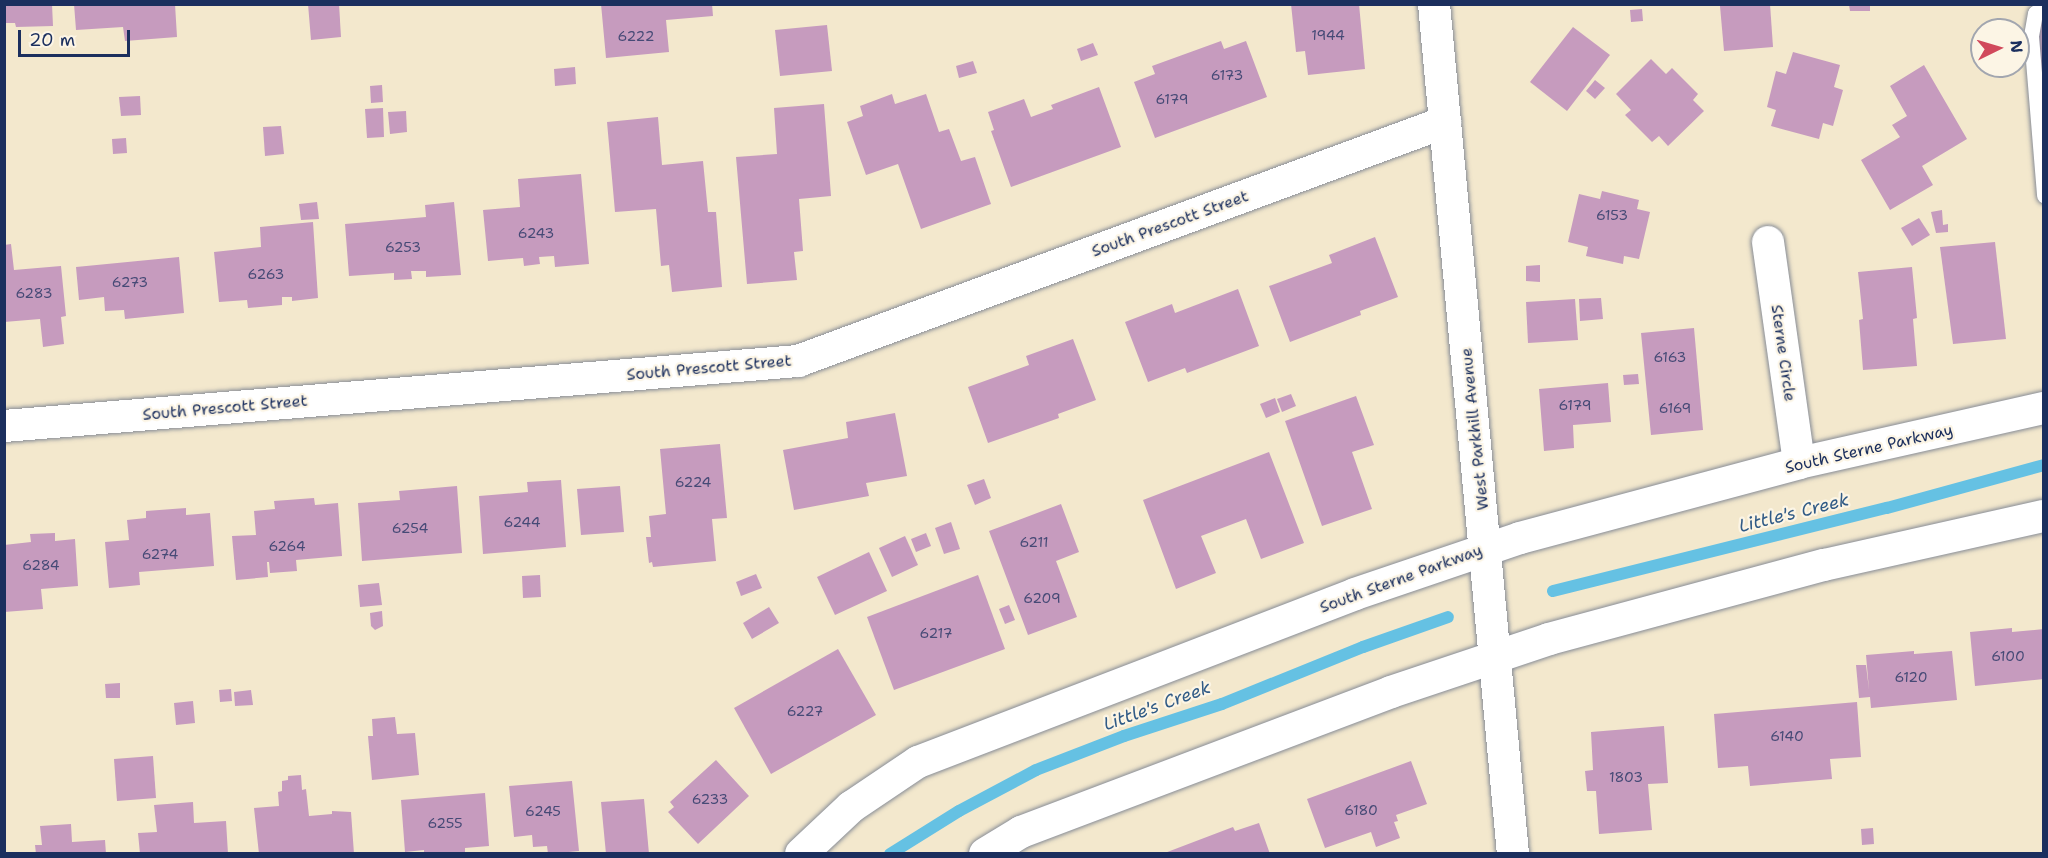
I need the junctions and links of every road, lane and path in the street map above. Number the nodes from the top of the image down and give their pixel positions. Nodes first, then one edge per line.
1 (1434, 4) edge
2 (2043, 8) edge
3 (1445, 122) junction
4 (2043, 195) edge
5 (1768, 242) dead end
6 (2043, 408) edge
7 (4, 426) edge
8 (1799, 463) junction
9 (2043, 516) edge
10 (1486, 548) junction
11 (1496, 658) junction
12 (801, 854) edge
13 (985, 854) edge
14 (1513, 854) edge

1 - 3 street, West Parkhill Avenue
2 - 4 lane
3 - 7 street, South Prescott Street
3 - 10 street, West Parkhill Avenue
5 - 8 street, Sterne Circle
6 - 8 street, South Sterne Parkway
8 - 10 street, South Sterne Parkway
9 - 11 street
10 - 11 street, West Parkhill Avenue
10 - 12 street, South Sterne Parkway
11 - 13 street
11 - 14 street, West Parkhill Avenue

